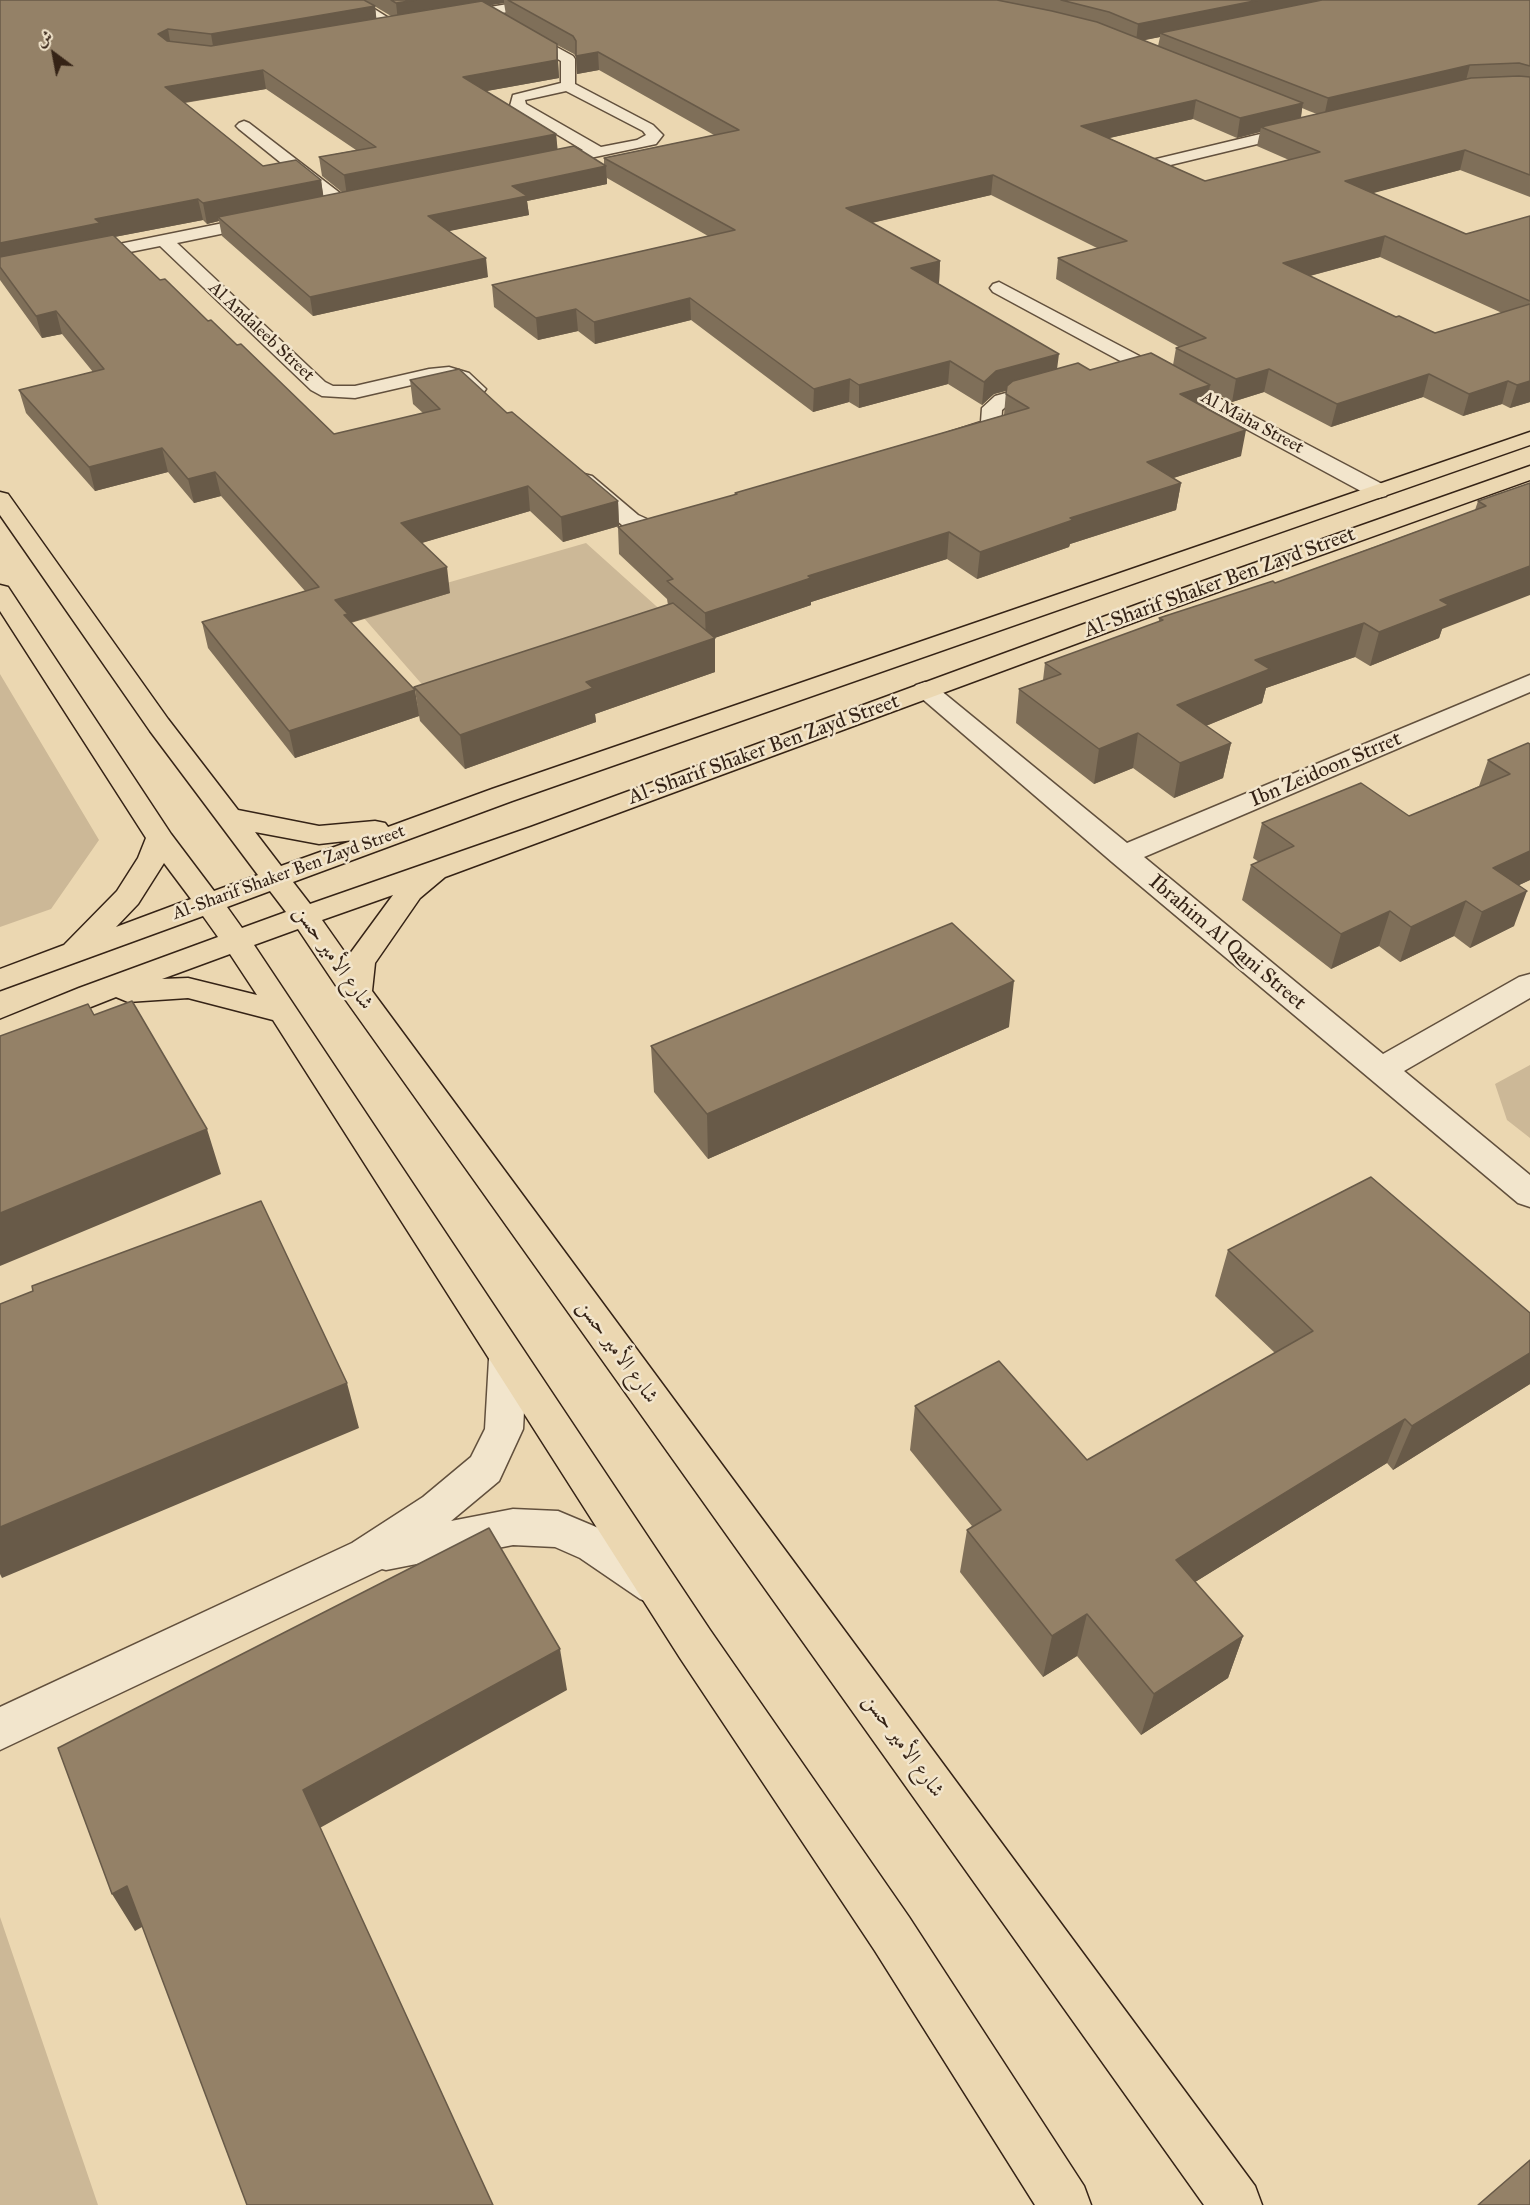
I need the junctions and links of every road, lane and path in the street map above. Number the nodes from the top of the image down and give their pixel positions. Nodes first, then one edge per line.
1 (351, 0) edge
2 (556, 0) edge
3 (486, 12) junction
4 (441, 20) edge
5 (373, 31) edge
6 (568, 86) junction
7 (1312, 120) edge
8 (244, 126) dead end
9 (598, 152) junction
10 (1158, 163) edge
11 (529, 166) edge
12 (321, 209) edge
13 (276, 218) edge
14 (164, 240) junction
15 (0, 273) edge
16 (999, 288) dead end
17 (1137, 362) junction
18 (1115, 369) edge
19 (1070, 381) edge
20 (489, 399) edge
21 (1530, 438) edge
22 (937, 442) edge
23 (568, 467) edge
24 (1530, 473) edge
25 (1378, 491) junction
26 (0, 499) edge
27 (701, 514) edge
28 (1113, 582) junction
29 (0, 592) edge
30 (1153, 607) junction
31 (1530, 683) edge
32 (925, 690) junction
33 (225, 815) junction
34 (422, 824) junction
35 (160, 838) junction
36 (1122, 856) junction
37 (444, 866) junction
38 (276, 879) junction
39 (208, 903) junction
40 (304, 916) junction
41 (236, 940) junction
42 (71, 954) junction
43 (0, 980) edge
44 (1530, 984) edge
45 (356, 992) junction
46 (90, 995) junction
47 (284, 1012) junction
48 (0, 1032) edge
49 (1380, 1070) junction
50 (1530, 1194) edge
51 (508, 1359) junction
52 (367, 1556) junction
53 (659, 1589) junction
54 (0, 1729) edge
55 (1065, 2205) edge
56 (1236, 2205) edge

1 - 5 street
2 - 3 street
3 - 4 street
3 - 6 street
6 - 9 street
6 - 9 street
7 - 10 street
8 - 12 street
9 - 11 street
13 - 14 street
14 - 15 street
14 - 20 street, Al Andaleeb Street
16 - 17 street, Al Maha Street
17 - 18 street
17 - 25 street, Al Maha Street
19 - 22 street
21 - 25 main road, Al-Sharif Shaker Ben Zayd Street
23 - 27 street
24 - 30 main road, Al-Sharif Shaker Ben Zayd Street
25 - 28 main road, Al-Sharif Shaker Ben Zayd Street
26 - 33 main road, شارع الأمير حسن
28 - 30 main road
28 - 34 main road, Al-Sharif Shaker Ben Zayd Street
29 - 35 main road
30 - 32 main road, Al-Sharif Shaker Ben Zayd Street
31 - 36 street, Ibn Zeidoon Strret
32 - 36 street, Ibrahim Al Qani Street
32 - 37 main road, Al-Sharif Shaker Ben Zayd Street
33 - 34 main road
33 - 38 main road, شارع الأمير حسن
34 - 38 main road, Al-Sharif Shaker Ben Zayd Street
35 - 39 main road
35 - 42 main road
36 - 49 street, Ibrahim Al Qani Street
37 - 40 main road, Al-Sharif Shaker Ben Zayd Street
37 - 45 main road
38 - 39 main road, Al-Sharif Shaker Ben Zayd Street
38 - 40 main road, شارع الأمير حسن
39 - 41 main road
39 - 42 main road, Al-Sharif Shaker Ben Zayd Street
40 - 41 main road, Al-Sharif Shaker Ben Zayd Street
40 - 45 main road, شارع الأمير حسن
41 - 46 main road, Al-Sharif Shaker Ben Zayd Street
41 - 47 main road
42 - 43 main road, Al-Sharif Shaker Ben Zayd Street
44 - 49 street
45 - 56 main road, شارع الأمير حسن
46 - 47 main road
46 - 48 main road, Al-Sharif Shaker Ben Zayd Street
47 - 51 main road
49 - 50 street, Ibrahim Al Qani Street
51 - 52 street
51 - 53 main road
52 - 53 street
52 - 54 street
53 - 55 main road

